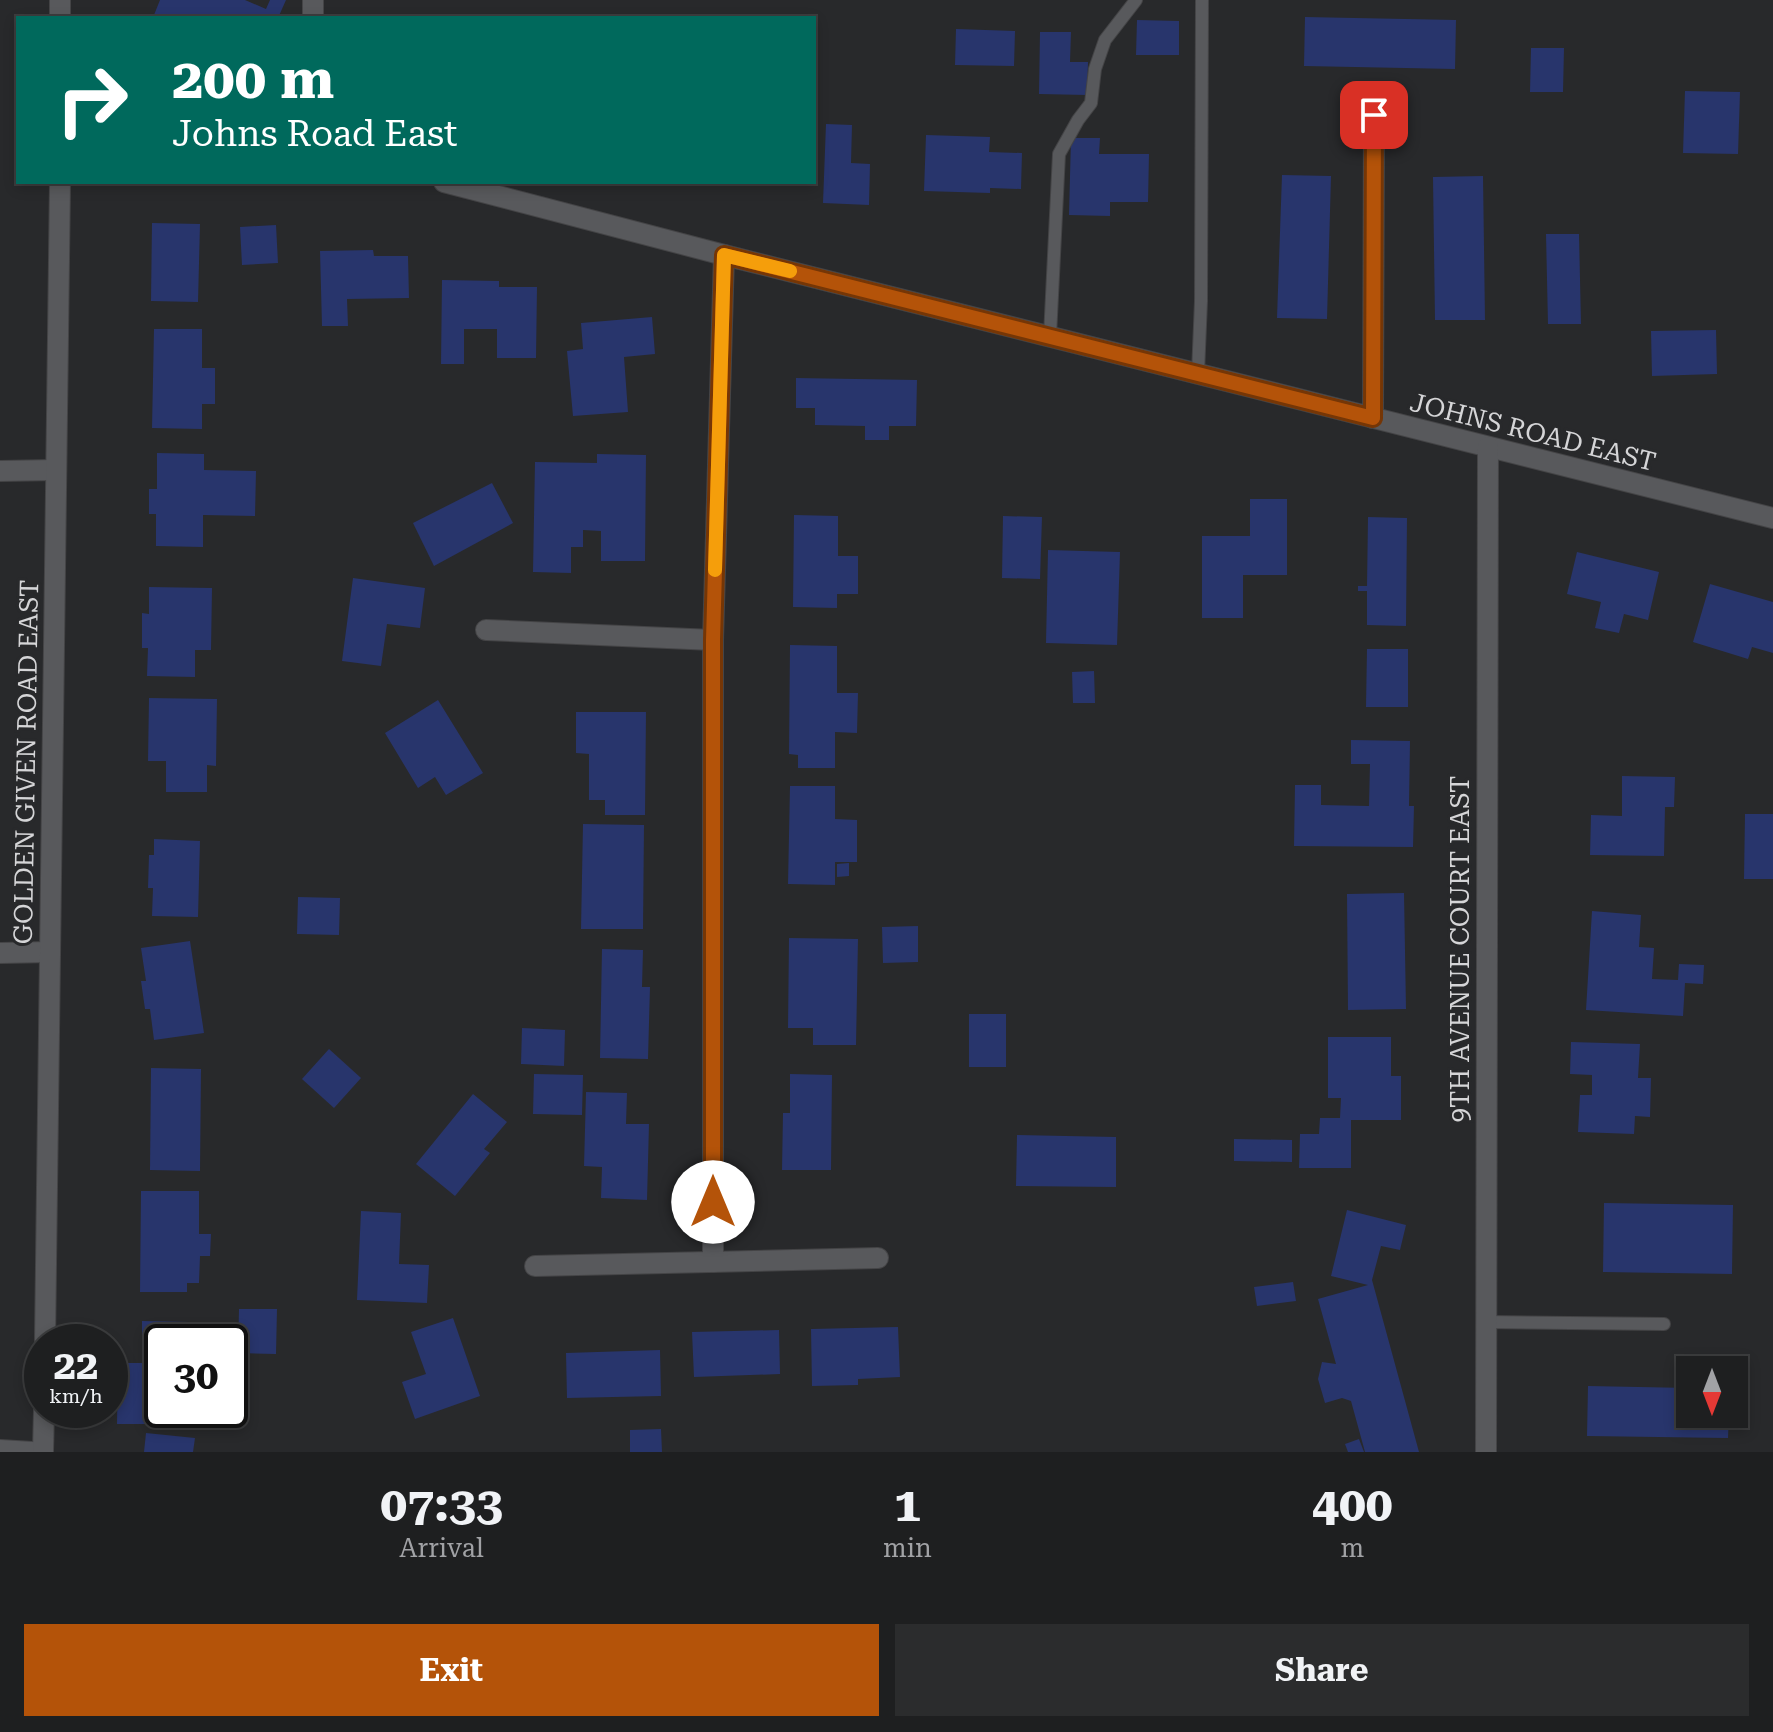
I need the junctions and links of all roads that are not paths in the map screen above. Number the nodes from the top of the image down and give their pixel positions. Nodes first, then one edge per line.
1 (1136, 0) edge
2 (1202, 0) edge
3 (1374, 115) dead end
4 (60, 184) edge
5 (452, 184) edge
6 (724, 255) junction
7 (1050, 336) junction
8 (1198, 373) junction
9 (1373, 418) junction
10 (1488, 447) junction
11 (55, 470) junction
12 (0, 471) edge
13 (1773, 518) edge
14 (486, 630) dead end
15 (713, 640) junction
16 (50, 952) junction
17 (0, 953) edge
18 (878, 1258) dead end
19 (713, 1262) junction
20 (535, 1266) dead end
21 (1486, 1322) junction
22 (45, 1324) edge
23 (1664, 1324) dead end
24 (44, 1428) edge
25 (0, 1450) edge
26 (32, 1452) edge
27 (43, 1452) edge
28 (1486, 1452) edge

1 - 7 lane
2 - 8 lane
3 - 9 street
4 - 11 street, GOLDEN GIVEN ROAD EAST
5 - 6 street, JOHNS ROAD EAST
6 - 7 street, JOHNS ROAD EAST
6 - 15 street
7 - 8 street, JOHNS ROAD EAST
8 - 9 street, JOHNS ROAD EAST
9 - 10 street, JOHNS ROAD EAST
10 - 13 street, JOHNS ROAD EAST
10 - 21 street, 9TH AVENUE COURT EAST
11 - 12 street
11 - 16 street, GOLDEN GIVEN ROAD EAST
14 - 15 street
15 - 19 street
16 - 17 street
16 - 22 street, GOLDEN GIVEN ROAD EAST
18 - 19 street
19 - 20 street
21 - 23 lane
21 - 28 street, 9TH AVENUE COURT EAST
24 - 27 street
25 - 26 street

